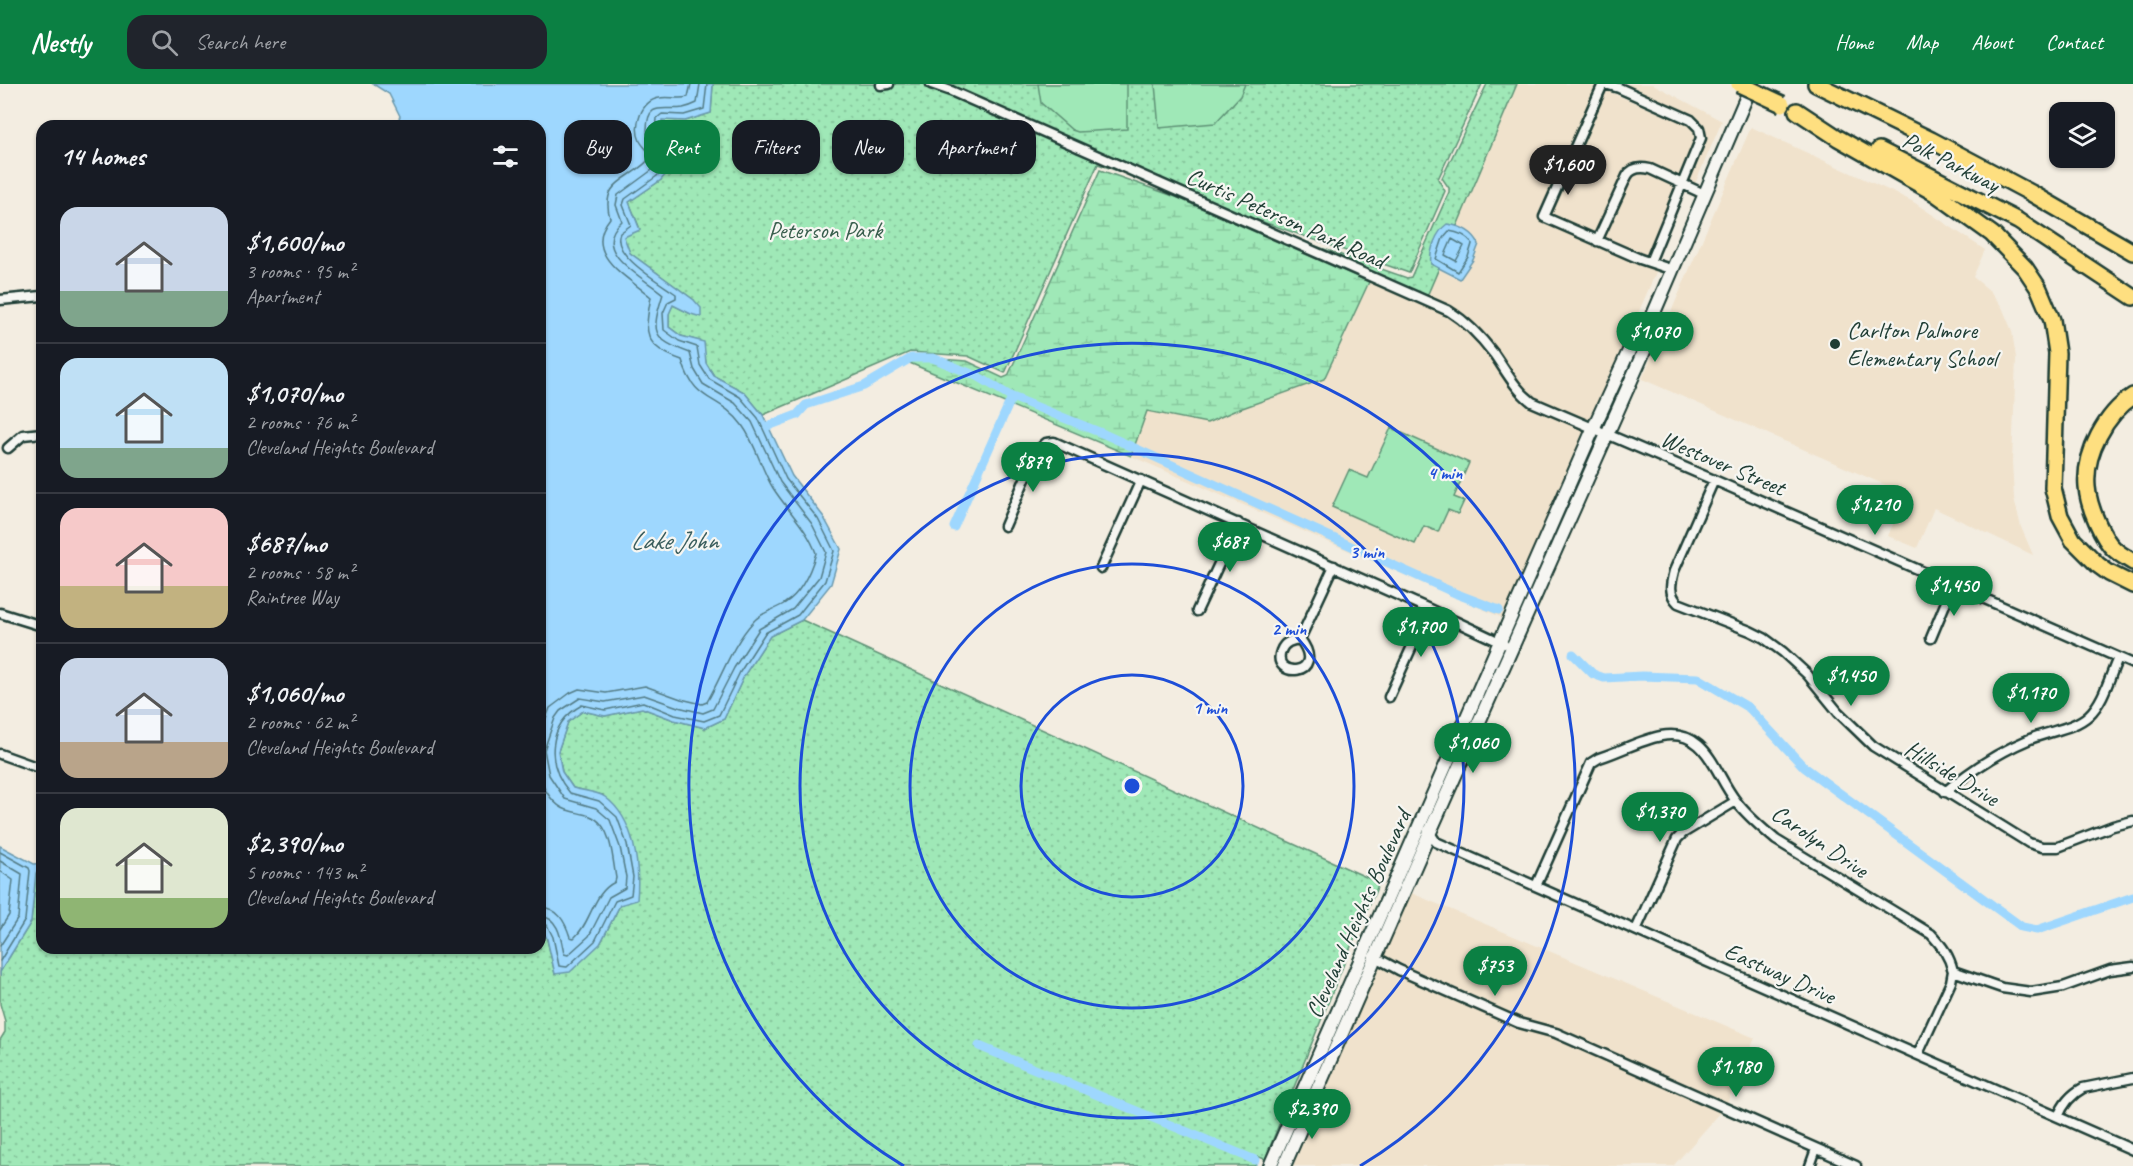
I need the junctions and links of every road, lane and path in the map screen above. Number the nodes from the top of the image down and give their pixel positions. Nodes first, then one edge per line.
1 (931, 84) edge
2 (1604, 84) edge
3 (1739, 84) edge
4 (1752, 84) edge
5 (1816, 84) edge
6 (1797, 111) junction
7 (1682, 183) junction
8 (1704, 194) junction
9 (1597, 242) junction
10 (2133, 252) edge
11 (1650, 262) junction
12 (1673, 270) junction
13 (36, 297) edge
14 (2133, 297) edge
15 (0, 300) edge
16 (1650, 322) junction
17 (2133, 396) edge
18 (1594, 428) junction
19 (36, 434) edge
20 (1607, 434) junction
21 (8, 448) dead end
22 (1142, 480) junction
23 (1714, 480) junction
24 (1238, 523) junction
25 (1005, 526) dead end
26 (2133, 562) edge
27 (1334, 566) junction
28 (1101, 568) dead end
29 (1953, 585) junction
30 (2133, 585) edge
31 (1429, 609) junction
32 (1197, 611) dead end
33 (0, 613) edge
34 (36, 624) edge
35 (1930, 638) dead end
36 (1300, 639) dead end
37 (1506, 645) junction
38 (2118, 658) junction
39 (2133, 664) edge
40 (1389, 696) dead end
41 (0, 754) edge
42 (36, 767) edge
43 (1945, 792) junction
44 (1736, 801) junction
45 (1422, 819) junction
46 (2133, 821) edge
47 (1430, 832) junction
48 (1536, 886) junction
49 (1636, 930) junction
50 (1366, 948) junction
51 (1375, 958) junction
52 (2133, 967) edge
53 (1953, 971) junction
54 (1918, 1054) junction
55 (2133, 1078) edge
56 (1306, 1100) junction
57 (2058, 1117) junction
58 (1816, 1149) junction
59 (2133, 1150) edge
60 (1279, 1163) edge
61 (1810, 1166) edge
62 (1856, 1166) edge

1 - 18 street, Curtis Peterson Park Road
2 - 7 street
2 - 9 street
3 - 6 highway, Polk Parkway, bridge
4 - 8 street, Cleveland Heights Boulevard
5 - 10 highway, Polk Parkway
6 - 14 highway, Polk Parkway
6 - 30 highway
7 - 8 street
7 - 9 street
7 - 11 street
8 - 12 street, Cleveland Heights Boulevard
9 - 11 street
11 - 12 street
12 - 16 street, Cleveland Heights Boulevard
13 - 15 street
16 - 18 street, Cleveland Heights Boulevard
16 - 20 street, Cleveland Heights Boulevard
17 - 26 highway
18 - 20 street, Westover Street
18 - 37 street, Cleveland Heights Boulevard
19 - 21 street
20 - 23 street, Westover Street
20 - 37 street, Cleveland Heights Boulevard
22 - 24 street
22 - 25 street
22 - 28 street
23 - 29 street, Westover Street
23 - 43 street, Hillside Drive
24 - 27 street
24 - 32 street
27 - 31 street
27 - 36 street
29 - 35 street
29 - 38 street, Westover Street
31 - 37 street
31 - 40 street
33 - 34 street
37 - 45 street, Cleveland Heights Boulevard
37 - 47 street, Cleveland Heights Boulevard
38 - 39 street, Westover Street
38 - 43 street
41 - 42 street
43 - 46 street, Hillside Drive
44 - 48 street, Carolyn Drive
44 - 49 street
44 - 53 street, Carolyn Drive
45 - 47 street, Eastway Drive
45 - 50 street, Cleveland Heights Boulevard
47 - 48 street, Eastway Drive
47 - 51 street, Cleveland Heights Boulevard
48 - 49 street, Eastway Drive
49 - 54 street, Eastway Drive
50 - 51 street
50 - 56 street, Cleveland Heights Boulevard
51 - 56 street, Cleveland Heights Boulevard
51 - 58 street
52 - 53 street
53 - 54 street
54 - 57 street, Eastway Drive
55 - 57 street
56 - 60 street, Cleveland Heights Boulevard
57 - 59 street, Eastway Drive
58 - 61 street
58 - 62 street

